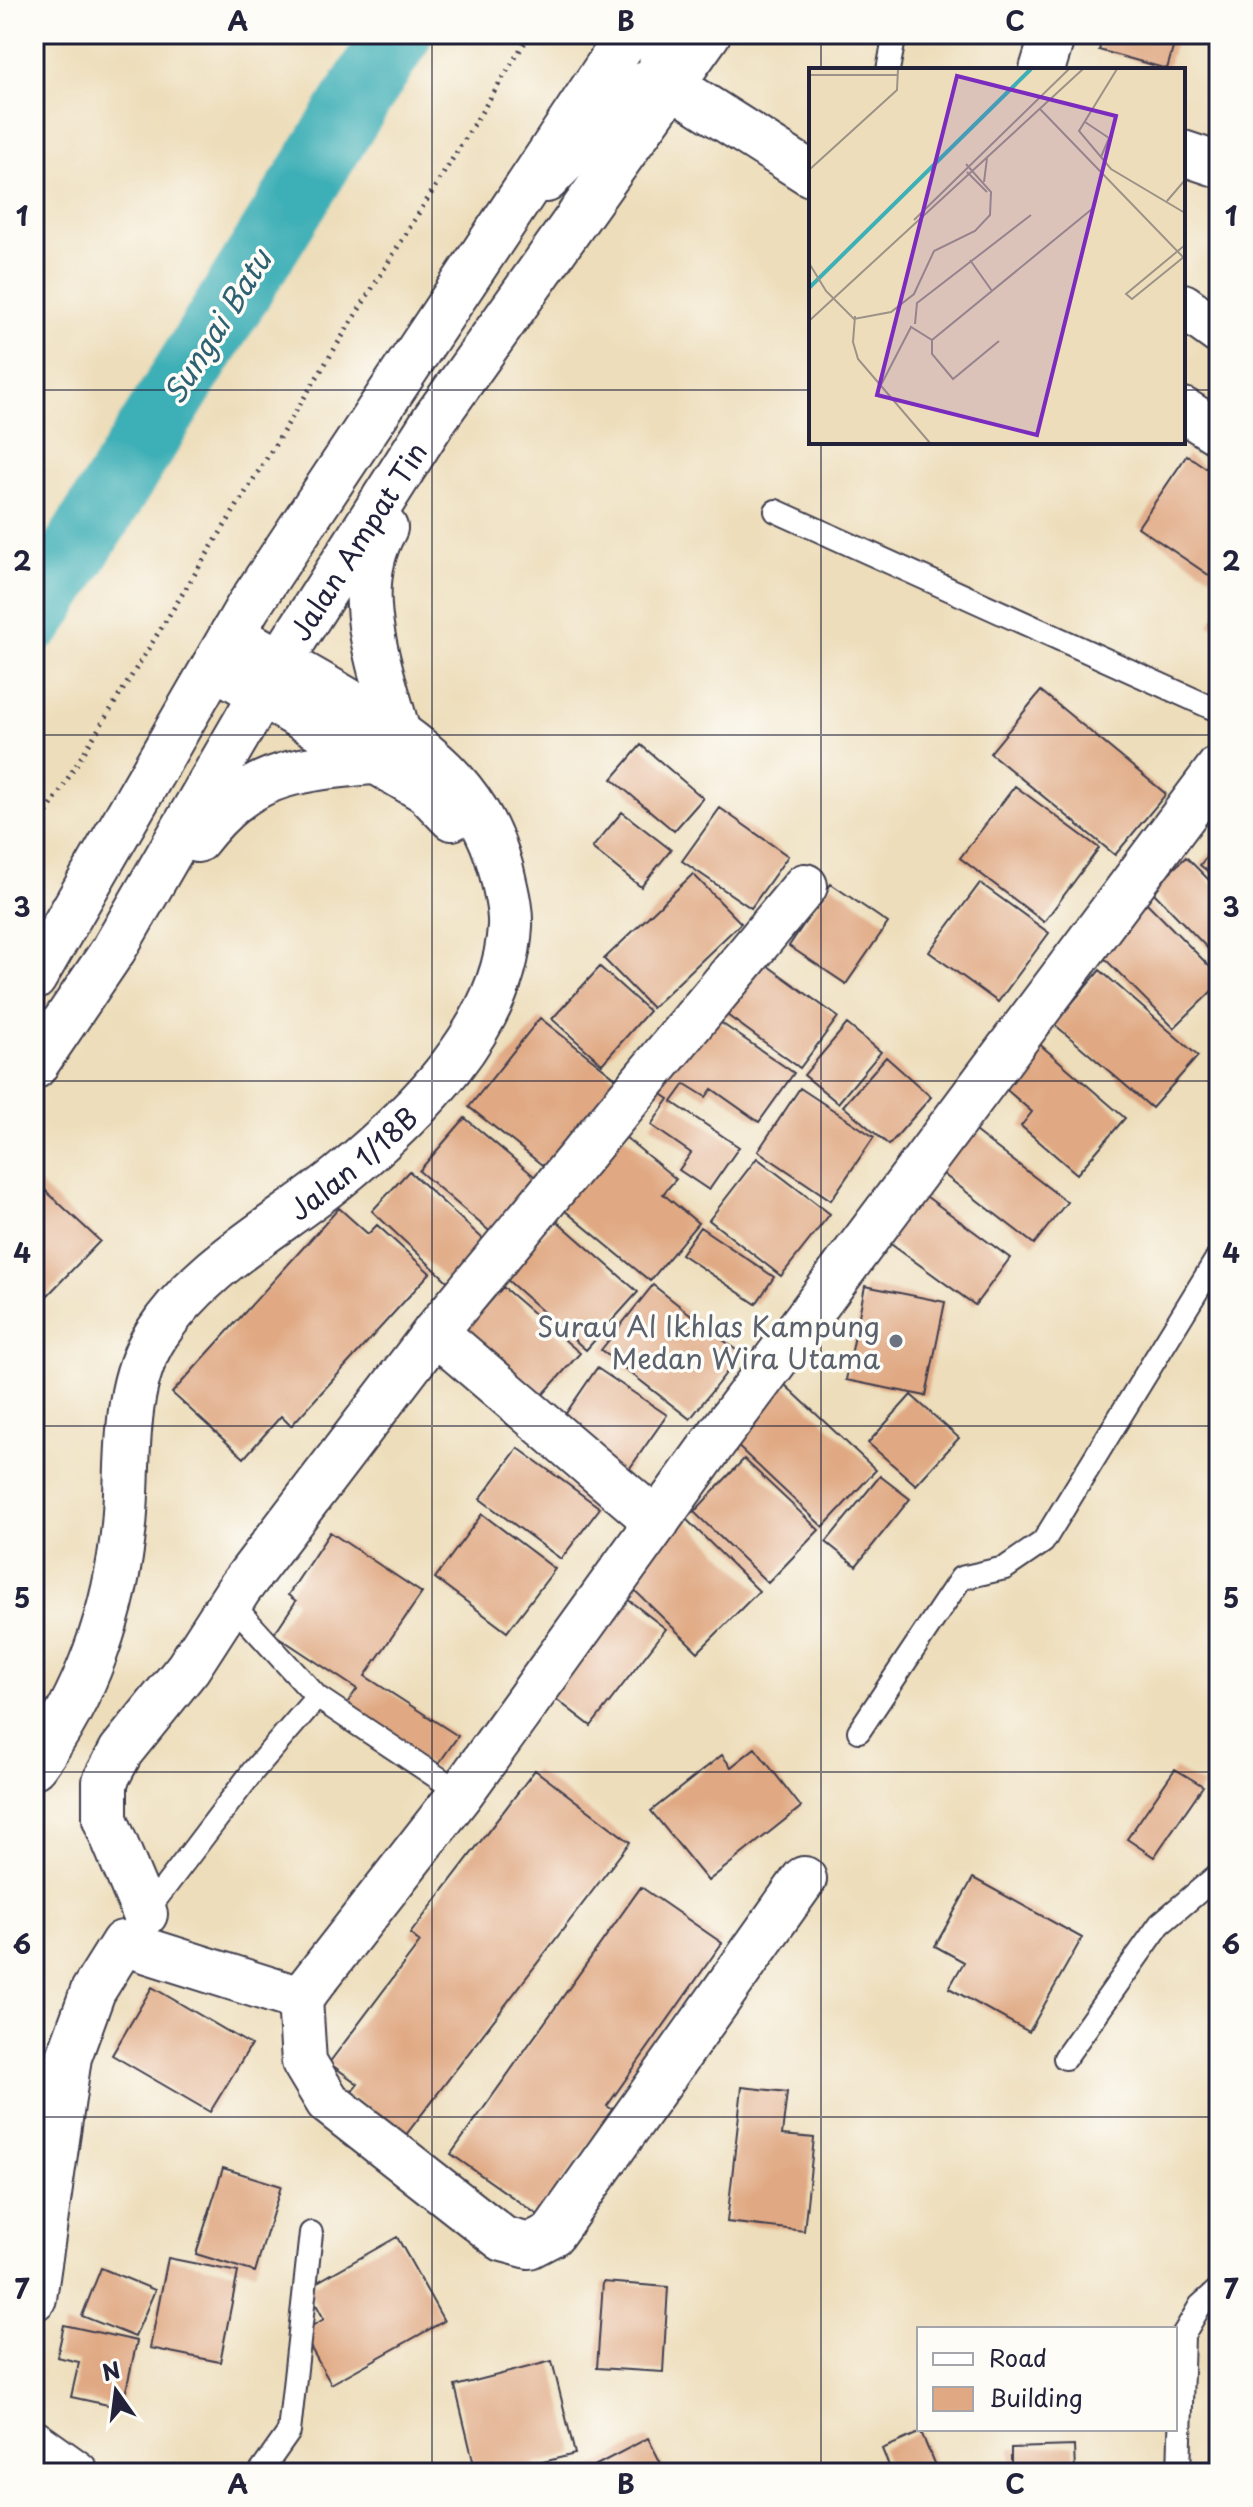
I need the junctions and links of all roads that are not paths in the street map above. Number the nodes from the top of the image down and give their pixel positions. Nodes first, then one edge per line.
1 (629, 34) edge
2 (669, 34) edge
3 (708, 34) edge
4 (895, 34) edge
5 (1053, 34) edge
6 (888, 68) edge
7 (1043, 68) edge
8 (674, 86) junction
9 (1185, 154) edge
10 (1219, 165) edge
11 (809, 173) edge
12 (500, 230) junction
13 (472, 368) junction
14 (1185, 411) edge
15 (1219, 433) edge
16 (776, 511) dead end
17 (223, 650) junction
18 (270, 679) junction
19 (1219, 711) edge
20 (385, 748) junction
21 (1219, 768) edge
22 (805, 886) dead end
23 (114, 949) junction
24 (34, 978) edge
25 (34, 1067) edge
26 (1219, 1255) edge
27 (435, 1332) junction
28 (657, 1522) junction
29 (230, 1602) junction
30 (317, 1697) junction
31 (34, 1729) edge
32 (859, 1731) dead end
33 (34, 1766) edge
34 (461, 1793) junction
35 (1219, 1874) edge
36 (804, 1879) dead end
37 (134, 1928) junction
38 (300, 1999) junction
39 (1065, 2058) dead end
40 (40, 2227) edge
41 (311, 2233) dead end
42 (1219, 2289) edge
43 (34, 2298) edge
44 (34, 2443) edge
45 (76, 2473) edge
46 (260, 2473) edge
47 (1179, 2473) edge

1 - 12 street, Jalan Ampat Tin
2 - 8 street
3 - 8 street, Jalan Ampat Tin
4 - 6 lane
5 - 7 street
8 - 11 street
8 - 12 street
8 - 13 street, Jalan Ampat Tin
9 - 10 street
12 - 17 street, Jalan Ampat Tin
13 - 18 street, Jalan Ampat Tin
13 - 20 street
14 - 15 street
16 - 19 lane
17 - 18 street, Jalan 1/18B
17 - 24 street, Jalan Ampat Tin
18 - 20 street, Jalan 1/18B
18 - 23 street, Jalan Ampat Tin
20 - 23 street
20 - 31 street, Jalan 1/18B
20 - 33 street, Jalan 1/18B
21 - 28 street
22 - 27 street
23 - 25 street, Jalan Ampat Tin
26 - 32 lane
27 - 28 street
27 - 29 street
28 - 34 street
29 - 30 lane
29 - 37 street
30 - 34 lane
30 - 37 lane
34 - 38 street
35 - 39 lane
36 - 38 street
37 - 38 street
37 - 40 street
40 - 43 street
41 - 46 lane
42 - 47 lane
44 - 45 street

